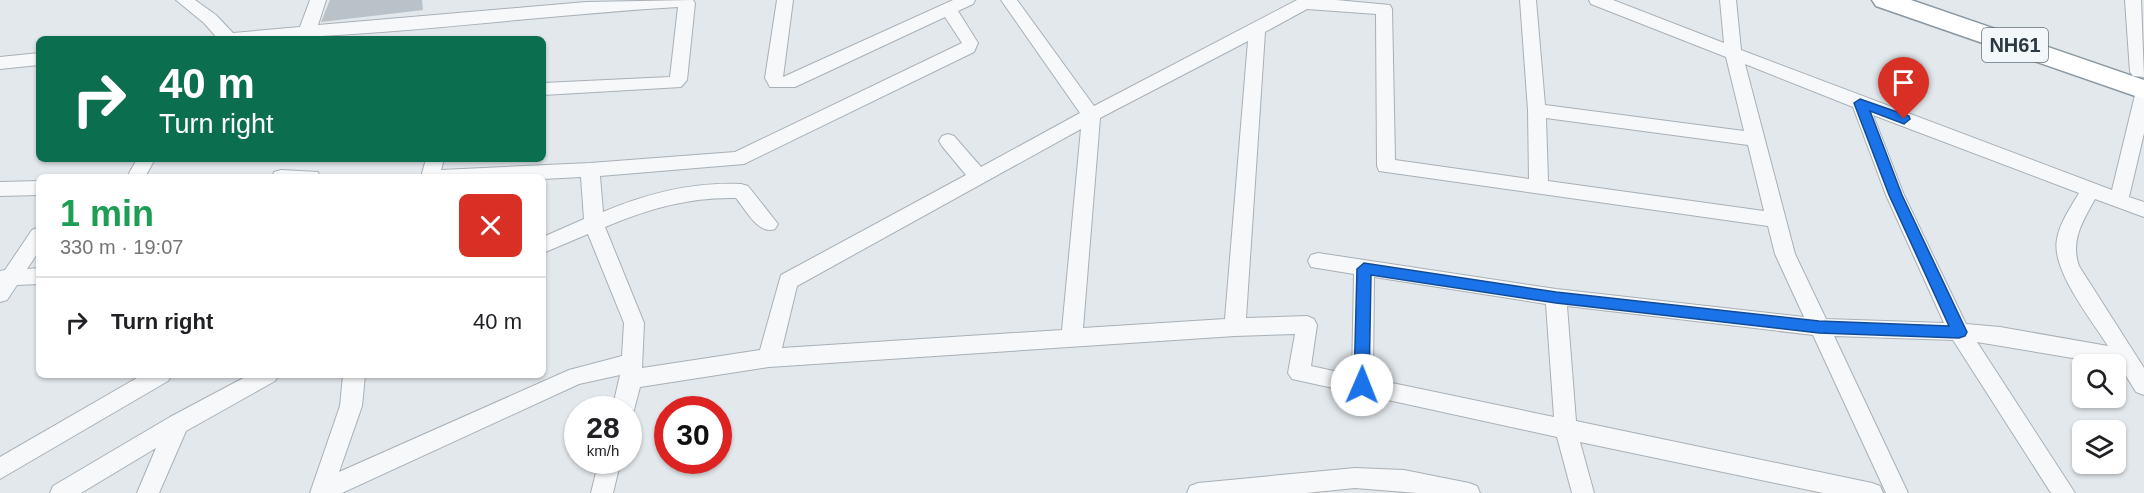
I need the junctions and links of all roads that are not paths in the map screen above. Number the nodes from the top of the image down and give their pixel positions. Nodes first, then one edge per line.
1 (184, 0) edge
2 (318, 0) edge
3 (785, 0) edge
4 (967, 0) edge
5 (1009, 0) edge
6 (1528, 0) edge
7 (1597, 0) edge
8 (1728, 0) edge
9 (1885, 0) edge
10 (1931, 0) edge
11 (2133, 0) edge
12 (587, 3) edge
13 (948, 8) junction
14 (431, 21) junction
15 (1257, 29) junction
16 (307, 32) junction
17 (225, 36) edge
18 (262, 36) edge
19 (424, 36) edge
20 (1733, 51) junction
21 (36, 59) edge
22 (0, 63) edge
23 (2143, 83) edge
24 (546, 89) edge
25 (1860, 103) junction
26 (1537, 110) junction
27 (1091, 115) junction
28 (1755, 139) junction
29 (948, 141) dead end
30 (590, 170) junction
31 (503, 174) edge
32 (979, 177) junction
33 (36, 188) edge
34 (1539, 188) junction
35 (0, 189) edge
36 (2091, 189) junction
37 (2119, 200) junction
38 (2144, 210) edge
39 (1778, 220) junction
40 (594, 224) junction
41 (768, 224) dead end
42 (36, 239) edge
43 (546, 244) edge
44 (1318, 261) dead end
45 (1364, 269) junction
46 (36, 277) edge
47 (4, 283) edge
48 (1556, 297) junction
49 (1235, 327) junction
50 (1819, 327) junction
51 (1959, 332) junction
52 (1072, 338) junction
53 (2103, 354) edge
54 (2124, 354) edge
55 (769, 358) junction
56 (2126, 358) edge
57 (631, 371) junction
58 (156, 378) edge
59 (262, 378) edge
60 (354, 378) edge
61 (1362, 385) junction
62 (2144, 386) edge
63 (626, 396) edge
64 (178, 424) junction
65 (1566, 429) junction
66 (0, 469) edge
67 (607, 474) edge
68 (1406, 487) edge
69 (322, 492) edge
70 (61, 493) edge
71 (147, 493) edge
72 (602, 493) edge
73 (1198, 493) edge
74 (1469, 493) edge
75 (1583, 493) edge
76 (1872, 493) edge
77 (1897, 493) edge
78 (2064, 493) edge

1 - 17 street
2 - 16 street
3 - 13 street
4 - 13 street
5 - 27 street
6 - 26 street
7 - 20 street
8 - 20 street
9 - 23 highway, NH61
10 - 23 highway, NH61
11 - 23 street
12 - 14 street
12 - 24 street
13 - 30 street
14 - 16 street
14 - 19 street
15 - 27 street
15 - 34 street
15 - 49 street
16 - 18 street
20 - 25 street
20 - 28 street
21 - 22 street
23 - 37 street
25 - 36 street
25 - 51 street
26 - 28 street
26 - 34 street
27 - 32 street
27 - 52 street
28 - 39 street
29 - 32 street
30 - 31 street
30 - 40 street
32 - 55 street
33 - 35 street
34 - 39 street
36 - 37 street
36 - 54 street
37 - 38 street
39 - 50 street
40 - 41 street
40 - 43 street
40 - 57 street
42 - 47 street
44 - 45 street
45 - 48 street
45 - 61 street
46 - 47 street
48 - 50 street
48 - 65 street
49 - 52 street
49 - 61 street
50 - 51 street
50 - 77 street
51 - 53 street
51 - 78 street
52 - 55 street
55 - 57 street
56 - 62 street
57 - 63 street
57 - 69 street
58 - 66 street
59 - 64 street
60 - 69 street
61 - 65 street
64 - 70 street
64 - 71 street
65 - 75 street
65 - 76 street
67 - 72 street
68 - 73 street
68 - 74 street

